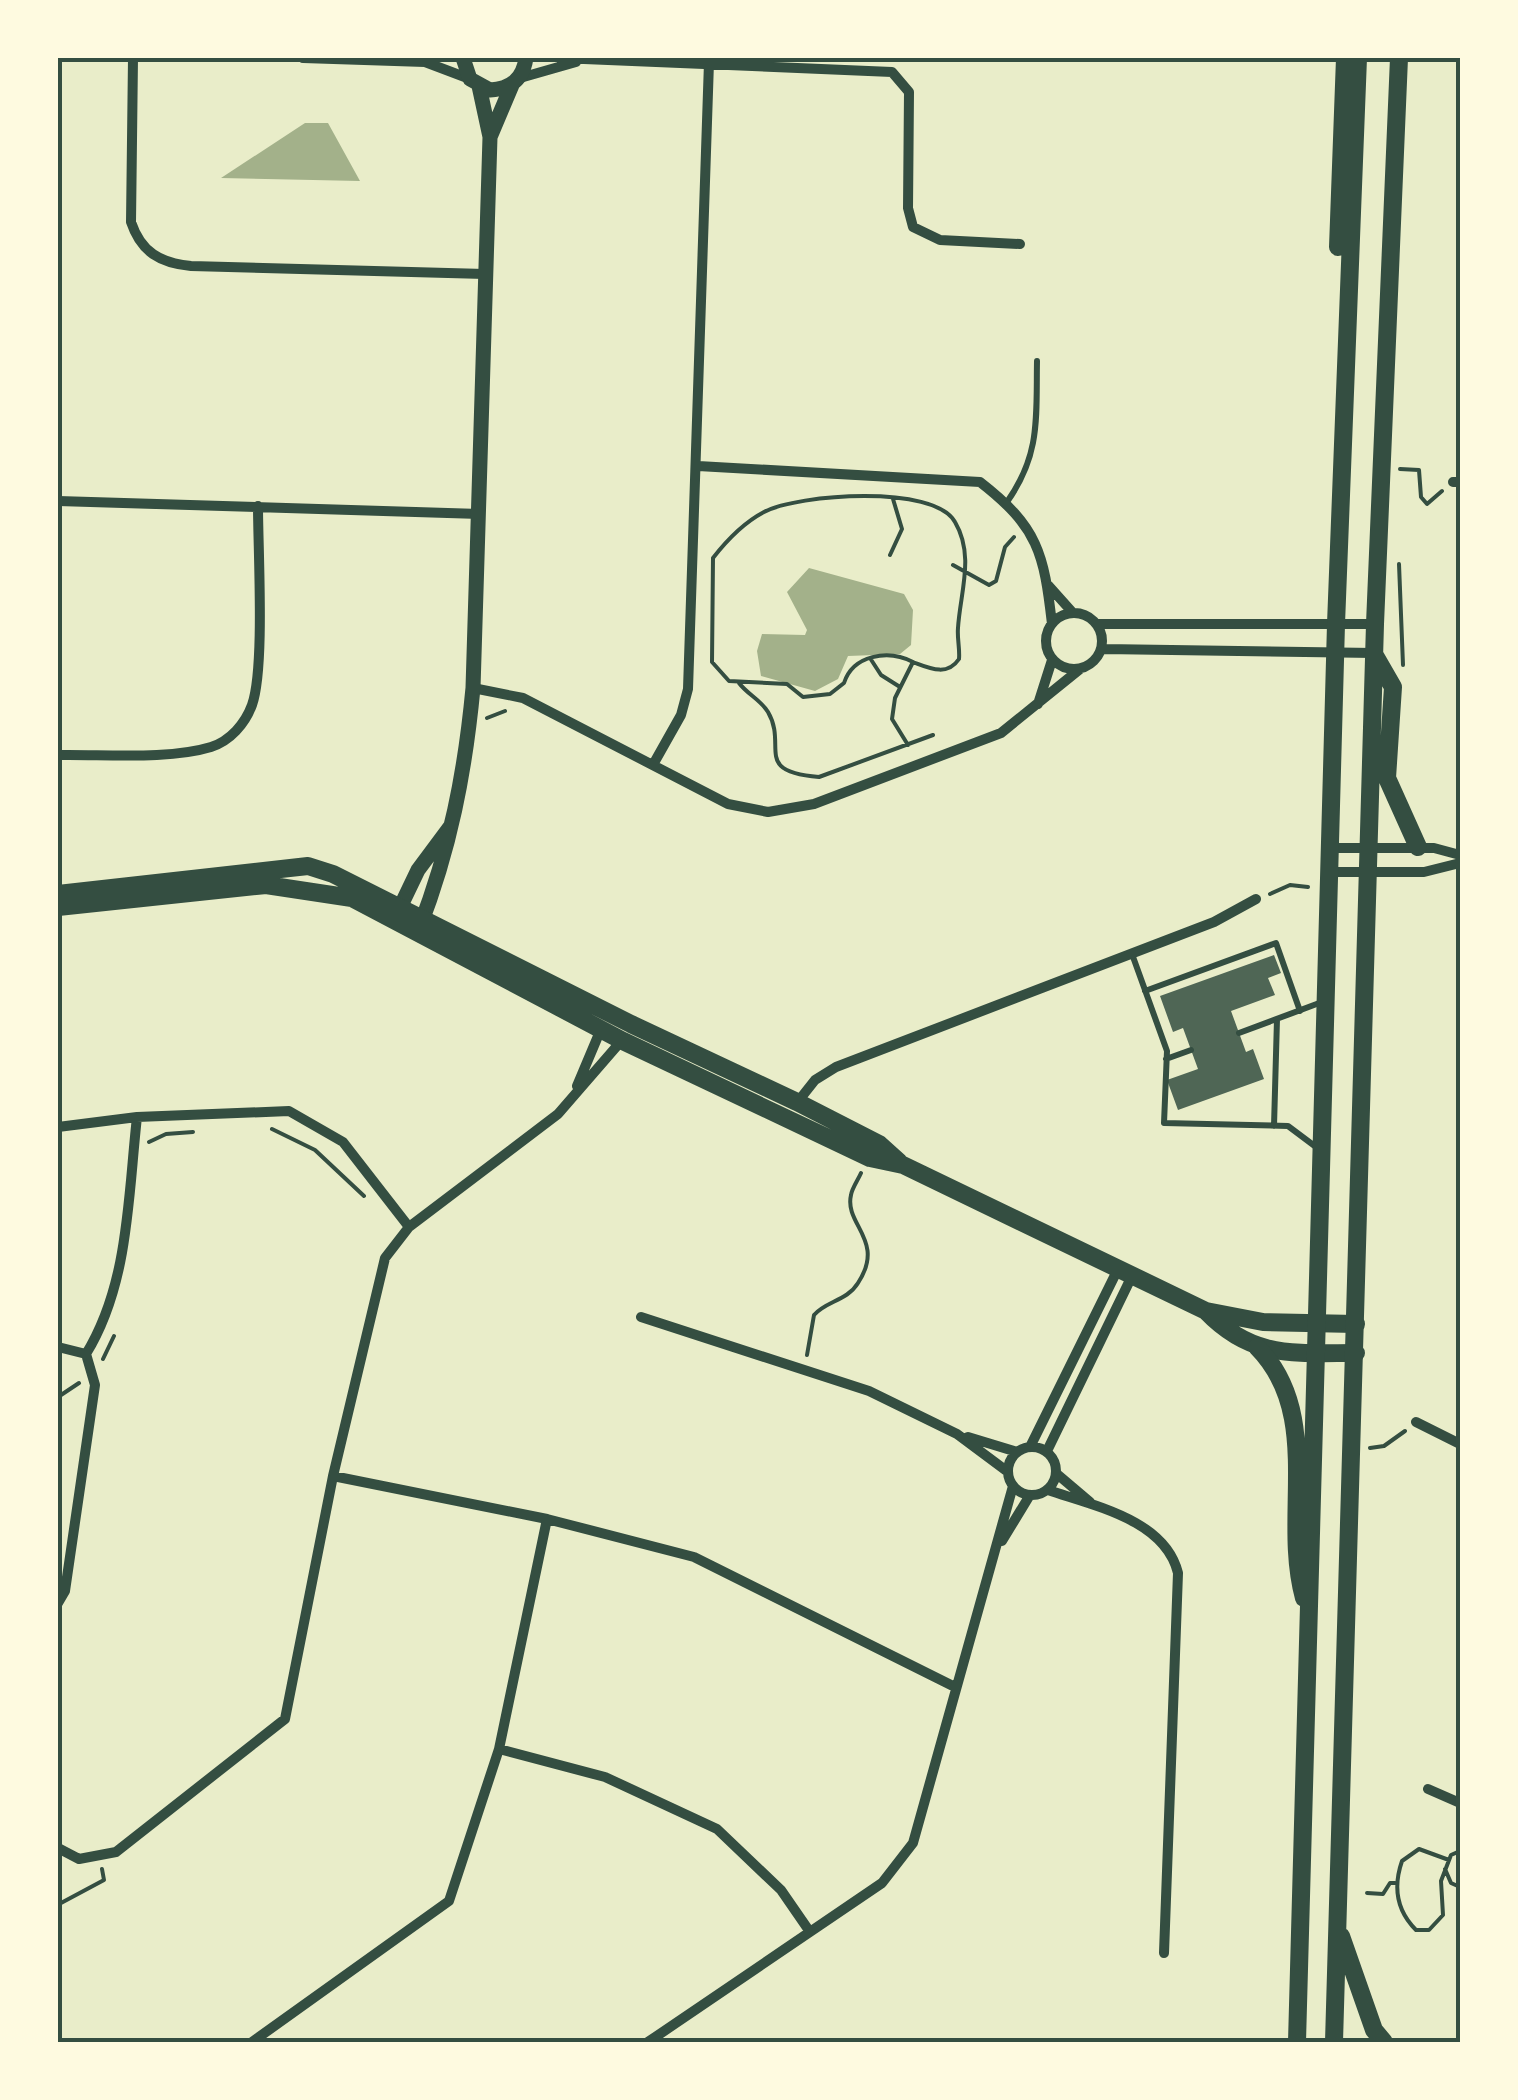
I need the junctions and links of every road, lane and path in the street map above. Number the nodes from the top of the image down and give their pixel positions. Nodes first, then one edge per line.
1 (133, 58) edge
2 (303, 58) edge
3 (463, 58) edge
4 (526, 58) edge
5 (560, 58) edge
6 (1345, 58) edge
7 (1358, 58) edge
8 (1399, 58) edge
9 (430, 60) edge
10 (577, 62) junction
11 (708, 62) junction
12 (516, 81) junction
13 (474, 82) junction
14 (490, 137) junction
15 (1020, 244) dead end
16 (485, 274) junction
17 (1349, 275) junction
18 (1036, 361) dead end
19 (1400, 452) dead end
20 (698, 466) junction
21 (1457, 482) edge
22 (893, 499) junction
23 (58, 502) edge
24 (1006, 502) junction
25 (258, 506) junction
26 (480, 514) junction
27 (1028, 527) junction
28 (890, 554) dead end
29 (1398, 561) dead end
30 (953, 566) dead end
31 (965, 569) junction
32 (1048, 584) junction
33 (1073, 613) junction
34 (1052, 624) junction
35 (1099, 624) junction
36 (1336, 624) junction
37 (1375, 624) junction
38 (1104, 649) junction
39 (1336, 652) junction
40 (1374, 653) junction
41 (870, 658) junction
42 (1052, 660) junction
43 (912, 662) junction
44 (1080, 669) junction
45 (1403, 673) dead end
46 (739, 682) junction
47 (900, 687) junction
48 (473, 688) junction
49 (1038, 705) junction
50 (934, 735) dead end
51 (908, 744) junction
52 (58, 755) edge
53 (654, 763) junction
54 (455, 820) junction
55 (1418, 847) junction
56 (1330, 848) junction
57 (1368, 848) junction
58 (1460, 855) edge
59 (1460, 863) edge
60 (1330, 872) junction
61 (1368, 874) junction
62 (1308, 887) dead end
63 (58, 894) edge
64 (1256, 898) joint
65 (58, 907) edge
66 (397, 913) junction
67 (421, 926) junction
68 (1132, 954) junction
69 (1145, 991) junction
70 (1326, 1001) junction
71 (1300, 1010) junction
72 (1277, 1019) junction
73 (604, 1021) junction
74 (627, 1032) junction
75 (1239, 1033) dead end
76 (1191, 1050) dead end
77 (1166, 1059) junction
78 (572, 1096) junction
79 (793, 1110) junction
80 (137, 1117) junction
81 (1274, 1126) junction
82 (58, 1127) edge
83 (268, 1128) dead end
84 (200, 1132) dead end
85 (144, 1150) dead end
86 (1322, 1150) junction
87 (865, 1164) dead end
88 (366, 1199) dead end
89 (408, 1227) junction
90 (1124, 1275) junction
91 (1206, 1311) junction
92 (641, 1316) dead end
93 (1319, 1324) junction
94 (1356, 1324) junction
95 (116, 1328) dead end
96 (58, 1347) edge
97 (1257, 1347) junction
98 (1318, 1353) junction
99 (1356, 1353) junction
100 (86, 1354) junction
101 (802, 1370) junction
102 (93, 1377) junction
103 (58, 1397) edge
104 (1416, 1422) joint
105 (957, 1434) junction
106 (1460, 1444) edge
107 (1030, 1447) junction
108 (1370, 1448) dead end
109 (1047, 1451) junction
110 (1017, 1452) junction
111 (1008, 1472) junction
112 (1057, 1474) junction
113 (333, 1476) junction
114 (1013, 1486) junction
115 (1048, 1490) junction
116 (1030, 1495) junction
117 (1095, 1506) junction
118 (548, 1519) junction
119 (996, 1551) junction
120 (58, 1603) edge
121 (1308, 1612) junction
122 (955, 1688) junction
123 (499, 1749) junction
124 (1428, 1790) dead end
125 (1460, 1802) edge
126 (58, 1848) edge
127 (1460, 1851) edge
128 (100, 1855) junction
129 (1449, 1860) junction
130 (1445, 1869) junction
131 (1396, 1882) junction
132 (1460, 1887) edge
133 (1367, 1893) dead end
134 (61, 1903) dead end
135 (1338, 1926) junction
136 (810, 1932) junction
137 (1164, 1953) dead end
138 (252, 2042) edge
139 (648, 2042) edge
140 (1296, 2042) edge
141 (1334, 2042) edge
142 (1384, 2042) edge

1 - 16 street
2 - 9 street
3 - 13 street
4 - 12 street
5 - 10 street
6 - 17 main road
7 - 17 main road
8 - 37 main road
9 - 13 street
10 - 11 street
10 - 12 street
11 - 15 street
11 - 20 street
12 - 13 street
12 - 14 street
13 - 14 street
14 - 16 street
16 - 26 street
17 - 36 main road
18 - 24 lane
19 - 21 path
20 - 24 street
20 - 53 street
22 - 28 path
22 - 31 path
22 - 46 path
23 - 25 street
24 - 27 street
25 - 26 street
25 - 52 street
26 - 48 street
27 - 31 path
27 - 32 street
29 - 45 path
30 - 31 path
31 - 43 path
32 - 33 street
32 - 34 street
33 - 34 street
33 - 35 street
34 - 42 street
35 - 36 street
35 - 38 street
36 - 37 street
36 - 39 main road
37 - 40 main road
38 - 39 street
38 - 44 street
39 - 40 street
39 - 56 main road
40 - 55 main road
40 - 57 main road
41 - 43 path
41 - 46 path
41 - 47 path
42 - 44 street
42 - 49 street
43 - 47 path
44 - 49 street
46 - 51 path
47 - 51 path
48 - 53 street
48 - 54 street
49 - 53 street
50 - 51 path
54 - 66 street
54 - 67 street
55 - 57 street
55 - 58 street
56 - 57 street
56 - 60 main road
57 - 61 main road
59 - 61 street
60 - 61 street
60 - 70 main road
61 - 94 main road
62 - 64 path
63 - 66 main road
64 - 68 street
65 - 66 main road
66 - 67 main road
67 - 73 main road
68 - 69 lane
68 - 79 street
69 - 71 lane
69 - 77 lane
70 - 71 lane
70 - 86 main road
71 - 72 lane
72 - 75 lane
72 - 81 lane
73 - 74 main road
73 - 78 street
74 - 78 street
74 - 79 main road
76 - 77 lane
77 - 81 lane
78 - 89 street
79 - 90 main road
80 - 82 street
80 - 89 street
80 - 100 street
81 - 86 lane
83 - 88 path
84 - 85 path
86 - 93 main road
87 - 101 path
89 - 113 street
90 - 91 main road
90 - 107 street
90 - 109 street
91 - 93 main road
91 - 97 main road
92 - 101 street
93 - 94 main road
93 - 98 main road
94 - 99 main road
95 - 102 path
96 - 100 street
97 - 98 main road
97 - 121 main road
98 - 99 main road
98 - 121 main road
99 - 135 main road
100 - 102 street
101 - 105 street
102 - 103 path
102 - 120 street
104 - 106 street
104 - 108 path
105 - 110 street
105 - 111 street
107 - 109 street
107 - 110 street
109 - 112 street
110 - 111 street
111 - 114 street
112 - 115 street
112 - 117 street
113 - 118 street
113 - 128 street
114 - 116 street
114 - 119 street
115 - 116 street
115 - 117 street
116 - 119 street
117 - 137 street
118 - 122 street
118 - 123 street
119 - 122 street
121 - 140 main road
122 - 136 street
123 - 136 street
123 - 138 street
124 - 125 street
126 - 128 street
127 - 129 path
128 - 134 path
129 - 130 path
129 - 131 path
130 - 131 path
130 - 132 path
131 - 133 path
135 - 141 main road
135 - 142 main road
136 - 139 street

